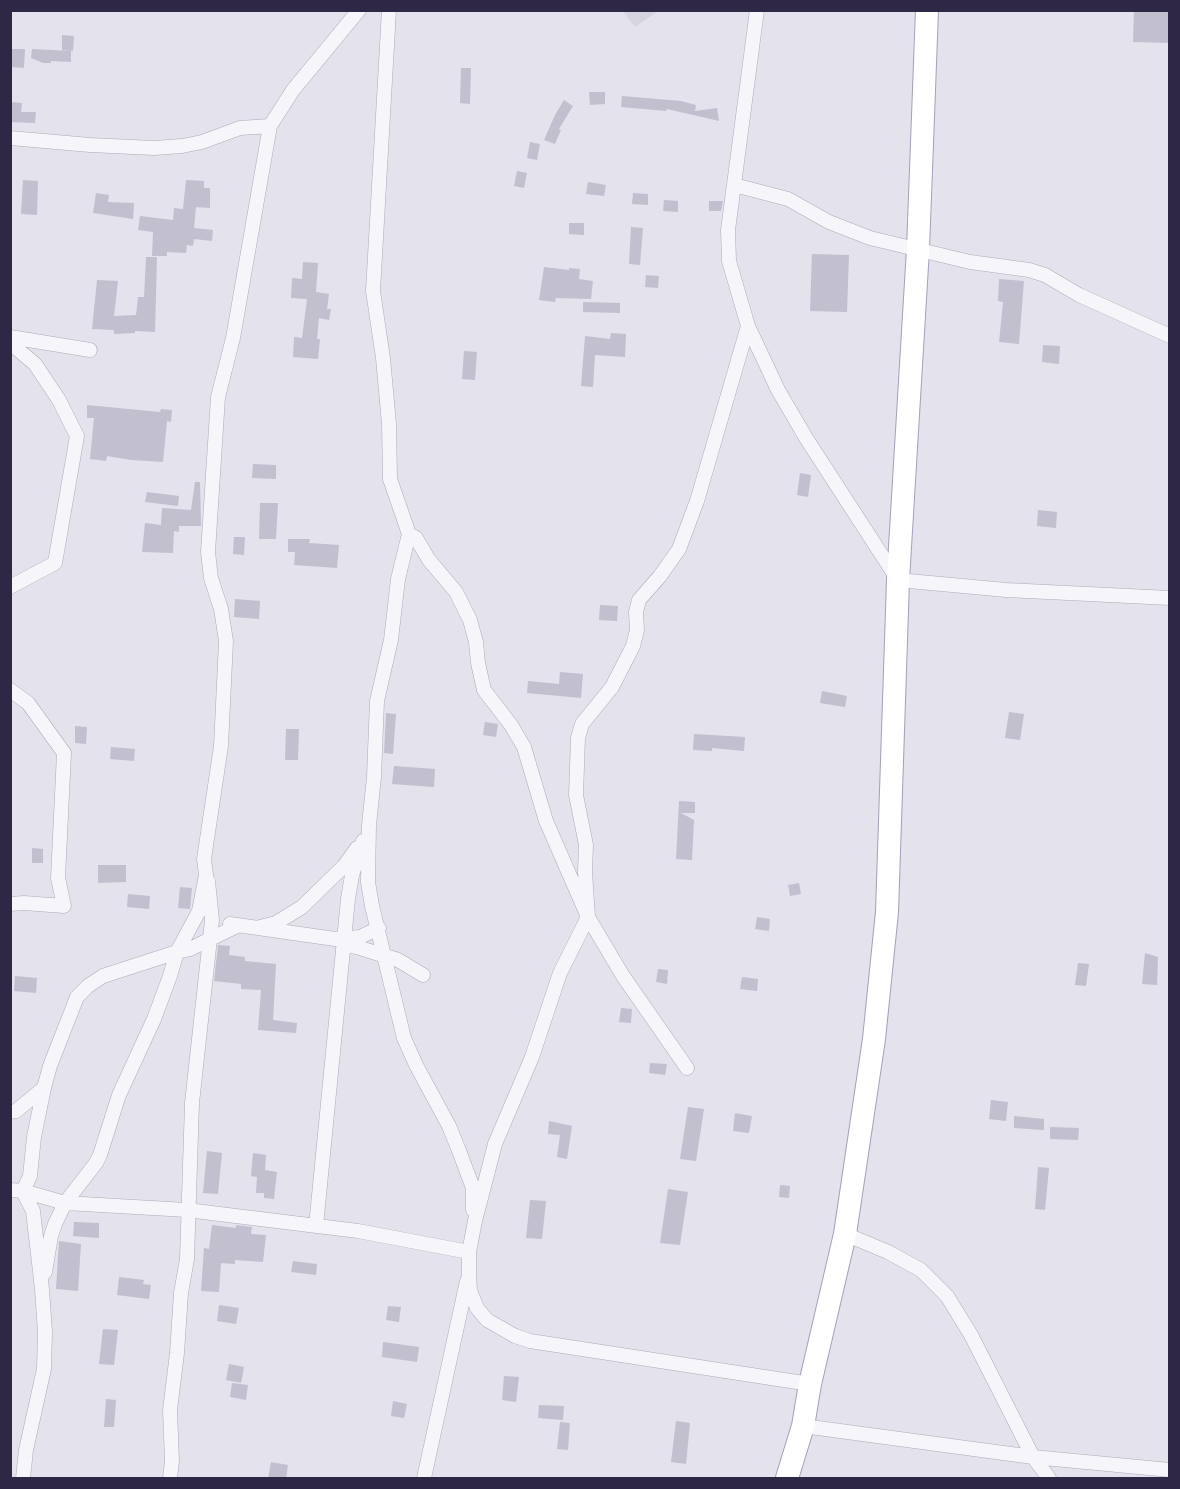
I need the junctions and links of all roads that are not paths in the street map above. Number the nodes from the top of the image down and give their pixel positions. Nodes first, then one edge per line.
1 (359, 10) edge
2 (389, 10) edge
3 (757, 10) edge
4 (927, 10) edge
5 (270, 126) junction
6 (10, 138) edge
7 (734, 185) junction
8 (918, 249) junction
9 (748, 326) junction
10 (1170, 336) edge
11 (10, 337) edge
12 (10, 343) edge
13 (90, 350) dead end
14 (409, 534) junction
15 (898, 580) junction
16 (12, 589) edge
17 (1170, 598) edge
18 (10, 683) edge
19 (10, 690) edge
20 (28, 703) junction
21 (369, 825) junction
22 (206, 875) junction
23 (15, 905) edge
24 (588, 917) junction
25 (212, 920) junction
26 (193, 924) junction
27 (237, 926) junction
28 (256, 928) junction
29 (379, 928) junction
30 (210, 938) junction
31 (344, 942) junction
32 (177, 952) junction
33 (385, 957) junction
34 (423, 975) dead end
35 (687, 1068) dead end
36 (44, 1088) junction
37 (10, 1112) edge
38 (17, 1190) edge
39 (65, 1203) junction
40 (187, 1210) junction
41 (475, 1221) junction
42 (316, 1226) junction
43 (845, 1234) junction
44 (469, 1252) junction
45 (469, 1273) junction
46 (42, 1289) junction
47 (810, 1384) junction
48 (803, 1426) junction
49 (1033, 1458) junction
50 (1170, 1470) edge
51 (24, 1476) edge
52 (170, 1479) edge
53 (424, 1479) edge
54 (787, 1479) edge
55 (1049, 1479) edge

1 - 5 street
2 - 14 street
3 - 7 street
4 - 8 main road
5 - 6 street
5 - 22 street
7 - 8 street
7 - 9 street
8 - 10 street
8 - 15 main road
9 - 15 street
9 - 24 street
11 - 13 street
12 - 16 street
14 - 21 street
14 - 24 street
15 - 17 street
15 - 43 main road
18 - 20 street
19 - 20 street
20 - 23 street
21 - 28 street
21 - 29 street
21 - 31 street
22 - 25 street
22 - 26 street
24 - 35 street
24 - 41 street
25 - 26 street
25 - 27 street
25 - 30 street
26 - 32 street
27 - 28 street
27 - 30 street
28 - 31 street
29 - 31 street
29 - 33 street
30 - 32 street
30 - 40 street
31 - 33 street
31 - 42 street
32 - 36 street
32 - 39 street
33 - 34 street
33 - 41 street
36 - 37 street
36 - 38 street
38 - 39 street
38 - 46 street
39 - 40 street
39 - 46 street
40 - 42 street
40 - 52 street
41 - 44 street
42 - 44 street
43 - 47 main road
43 - 49 street
44 - 45 street
45 - 47 street
45 - 53 street
46 - 51 street
47 - 48 main road
48 - 49 street
48 - 54 main road
49 - 50 street
49 - 55 street

